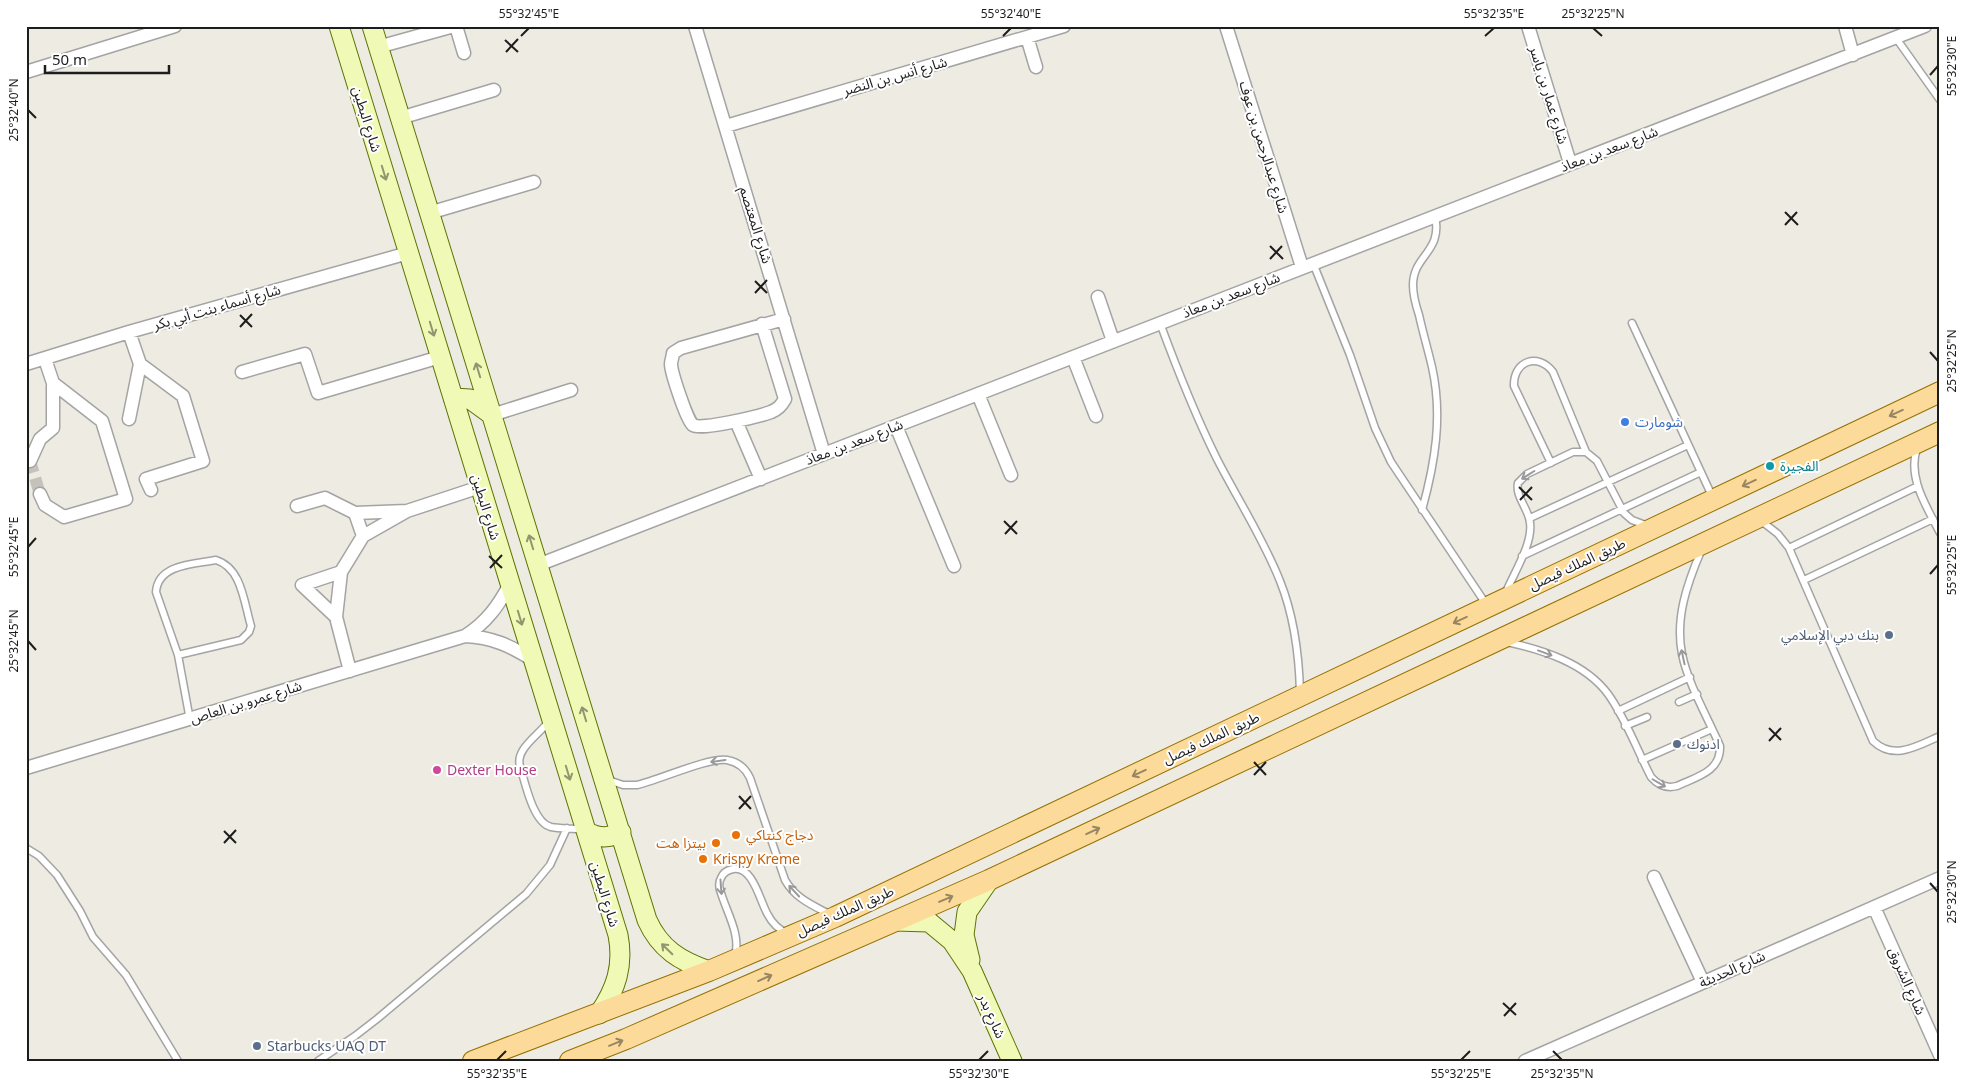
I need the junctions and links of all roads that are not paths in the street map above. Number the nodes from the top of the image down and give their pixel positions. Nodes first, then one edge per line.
1 (175, 26) edge
2 (339, 26) edge
3 (372, 26) edge
4 (455, 26) edge
5 (695, 26) edge
6 (1064, 26) edge
7 (1226, 26) edge
8 (1528, 26) edge
9 (1844, 26) edge
10 (1925, 26) edge
11 (1028, 37) junction
12 (1896, 38) junction
13 (378, 48) junction
14 (464, 52) dead end
15 (1853, 55) junction
16 (1036, 67) dead end
17 (26, 72) edge
18 (494, 90) dead end
19 (1940, 100) edge
20 (400, 118) junction
21 (726, 126) junction
22 (1570, 163) junction
23 (534, 182) dead end
24 (429, 213) junction
25 (1435, 216) junction
26 (408, 252) junction
27 (1308, 265) junction
28 (1098, 297) dead end
29 (784, 319) junction
30 (1160, 323) junction
31 (1632, 323) dead end
32 (762, 324) junction
33 (129, 332) junction
34 (1113, 341) junction
35 (440, 357) junction
36 (1073, 357) junction
37 (45, 359) junction
38 (26, 364) edge
39 (140, 364) junction
40 (242, 372) dead end
41 (53, 383) junction
42 (571, 390) dead end
43 (1940, 392) edge
44 (978, 394) junction
45 (453, 398) junction
46 (492, 415) junction
47 (1096, 416) dead end
48 (129, 419) dead end
49 (736, 421) junction
50 (896, 426) junction
51 (1940, 432) edge
52 (1920, 442) junction
53 (1688, 445) junction
54 (1586, 452) junction
55 (824, 454) junction
56 (30, 461) dead end
57 (1551, 462) junction
58 (1701, 472) junction
59 (1011, 475) dead end
60 (761, 479) junction
61 (1607, 482) junction
62 (1918, 486) junction
63 (480, 487) junction
64 (151, 490) dead end
65 (40, 494) tunnel mouth
66 (1713, 500) junction
67 (297, 506) dead end
68 (1422, 510) junction
69 (1621, 510) junction
70 (406, 511) junction
71 (355, 513) junction
72 (1530, 518) junction
73 (1757, 519) junction
74 (1933, 519) junction
75 (1654, 528) junction
76 (1940, 533) edge
77 (363, 536) junction
78 (1704, 544) junction
79 (1789, 548) junction
80 (1522, 556) junction
81 (538, 565) junction
82 (954, 566) dead end
83 (341, 572) junction
84 (1804, 580) junction
85 (510, 584) junction
86 (1496, 603) junction
87 (336, 617) junction
88 (465, 636) junction
89 (1498, 641) junction
90 (178, 656) junction
91 (533, 660) junction
92 (350, 671) junction
93 (1690, 677) junction
94 (1697, 694) junction
95 (1300, 696) junction
96 (1679, 702) dead end
97 (1618, 711) junction
98 (1647, 717) dead end
99 (551, 718) junction
100 (190, 720) junction
101 (1625, 726) junction
102 (1712, 729) junction
103 (1940, 736) edge
104 (1642, 760) junction
105 (26, 768) edge
106 (603, 777) junction
107 (567, 828) junction
108 (586, 830) junction
109 (621, 832) junction
110 (26, 848) edge
111 (1654, 877) dead end
112 (1940, 878) edge
113 (989, 880) junction
114 (1874, 907) junction
115 (835, 917) junction
116 (893, 921) junction
117 (791, 935) junction
118 (734, 960) junction
119 (709, 971) junction
120 (972, 971) junction
121 (1703, 982) junction
122 (599, 1014) junction
123 (1940, 1055) edge
124 (178, 1061) edge
125 (318, 1061) edge
126 (473, 1061) edge
127 (570, 1061) edge
128 (1012, 1061) edge
129 (1525, 1061) edge

1 - 17 street
2 -> 26 street, شارع البطين
3 - 13 street
4 - 13 street
4 - 14 street
5 - 21 street, شارع المعتصم
6 - 11 street, شارع أنس بن النضر
7 - 27 street, شارع عبدالرحمن بن عوف
8 - 22 street, شارع عمار بن ياسر
9 - 15 street
10 - 12 street, شارع سعد بن معاذ
11 - 16 street
11 - 21 street, شارع أنس بن النضر
12 - 15 street, شارع سعد بن معاذ
12 - 19 lane
13 - 20 street
15 - 22 street, شارع سعد بن معاذ
18 - 20 street
20 - 24 street
21 - 29 street, شارع المعتصم
22 - 25 street, شارع سعد بن معاذ
23 - 24 street
46 -> 24 street
25 - 27 street, شارع سعد بن معاذ
25 - 68 lane
26 - 33 street, شارع أسماء بنت أبي بكر
26 -> 35 street, شارع البطين
27 - 30 street, شارع سعد بن معاذ
27 - 68 lane
28 - 34 street
29 - 32 street
29 - 55 street, شارع المعتصم
30 - 34 street, شارع سعد بن معاذ
30 - 95 lane
31 - 53 lane
32 - 49 street
32 - 49 street
33 - 37 street, شارع أسماء بنت أبي بكر
33 - 39 street
34 - 36 street, شارع سعد بن معاذ
35 - 40 street
35 - 45 street, شارع البطين
36 - 44 street, شارع سعد بن معاذ
36 - 47 street
37 - 38 street, شارع أسماء بنت أبي بكر
37 - 41 street
39 - 48 street
39 - 64 street
41 - 56 street
41 - 65 street
42 - 46 street
43 -> 66 main road, طريق الملك فيصل
44 - 50 street, شارع سعد بن معاذ
44 - 59 street
45 - 46 street
45 - 63 street, شارع البطين
81 -> 46 street
49 - 60 street
50 - 55 street, شارع سعد بن معاذ
50 - 82 street
51 - 52 main road, طريق الملك فيصل
52 - 62 lane
52 - 73 main road, طريق الملك فيصل
53 - 58 lane
53 - 61 lane
54 - 57 lane
54 - 57 lane
54 - 61 lane
55 - 60 street, شارع سعد بن معاذ
57 -> 72 lane
58 - 66 lane
58 - 69 lane
60 - 81 street, شارع سعد بن معاذ
61 - 69 lane
61 - 72 lane
62 - 74 lane
62 - 79 lane
63 - 70 street
63 - 85 street, شارع البطين
66 - 75 main road, طريق الملك فيصل
67 - 71 street
68 - 86 lane
69 - 75 lane
69 - 80 lane
70 - 71 street
70 - 77 street
71 - 77 street
72 - 80 lane
73 - 78 main road, طريق الملك فيصل
73 - 79 lane
74 - 76 lane
74 - 84 lane
75 - 86 main road, طريق الملك فيصل
77 - 83 street
78 - 89 main road, طريق الملك فيصل
93 -> 78 lane
79 - 84 lane
80 - 86 lane
106 -> 81 street
83 - 87 street
83 - 87 street
84 - 103 lane
85 - 88 street, شارع عمرو بن العاص
85 -> 91 street, شارع البطين
86 -> 95 main road, طريق الملك فيصل
87 - 92 street
88 - 91 street, شارع عمرو بن العاص
88 - 92 street, شارع عمرو بن العاص
89 -> 97 lane
113 -> 89 main road, طريق الملك فيصل
90 - 90 lane
90 - 100 lane
91 - 99 street, شارع البطين
92 - 100 street, شارع عمرو بن العاص
93 - 94 lane
93 - 97 lane
94 - 96 lane
94 - 102 lane
95 -> 115 main road, طريق الملك فيصل
97 - 101 lane
98 - 101 lane
99 - 107 lane
99 -> 108 street, شارع البطين
100 - 105 street, شارع عمرو بن العاص
101 - 104 lane
102 - 104 lane
104 -> 102 lane
106 - 109 street
115 -> 106 lane
107 - 108 lane
107 - 125 lane
108 - 109 street
108 - 122 street, شارع البطين
119 -> 109 street
110 - 124 lane
111 - 121 street
112 - 114 street, شارع الحديثة
116 -> 113 main road, طريق الملك فيصل
113 - 120 street, شارع بدر
114 - 121 street, شارع الحديثة
114 - 123 street, شارع الشروق
115 - 117 main road, طريق الملك فيصل
116 - 120 street, شارع بدر
127 -> 116 main road, طريق الملك فيصل
117 - 118 main road, طريق الملك فيصل
117 -> 118 lane
118 - 119 main road, طريق الملك فيصل
119 - 122 main road, طريق الملك فيصل
120 - 128 street, شارع بدر
121 - 129 street, شارع الحديثة
122 - 126 main road, طريق الملك فيصل

